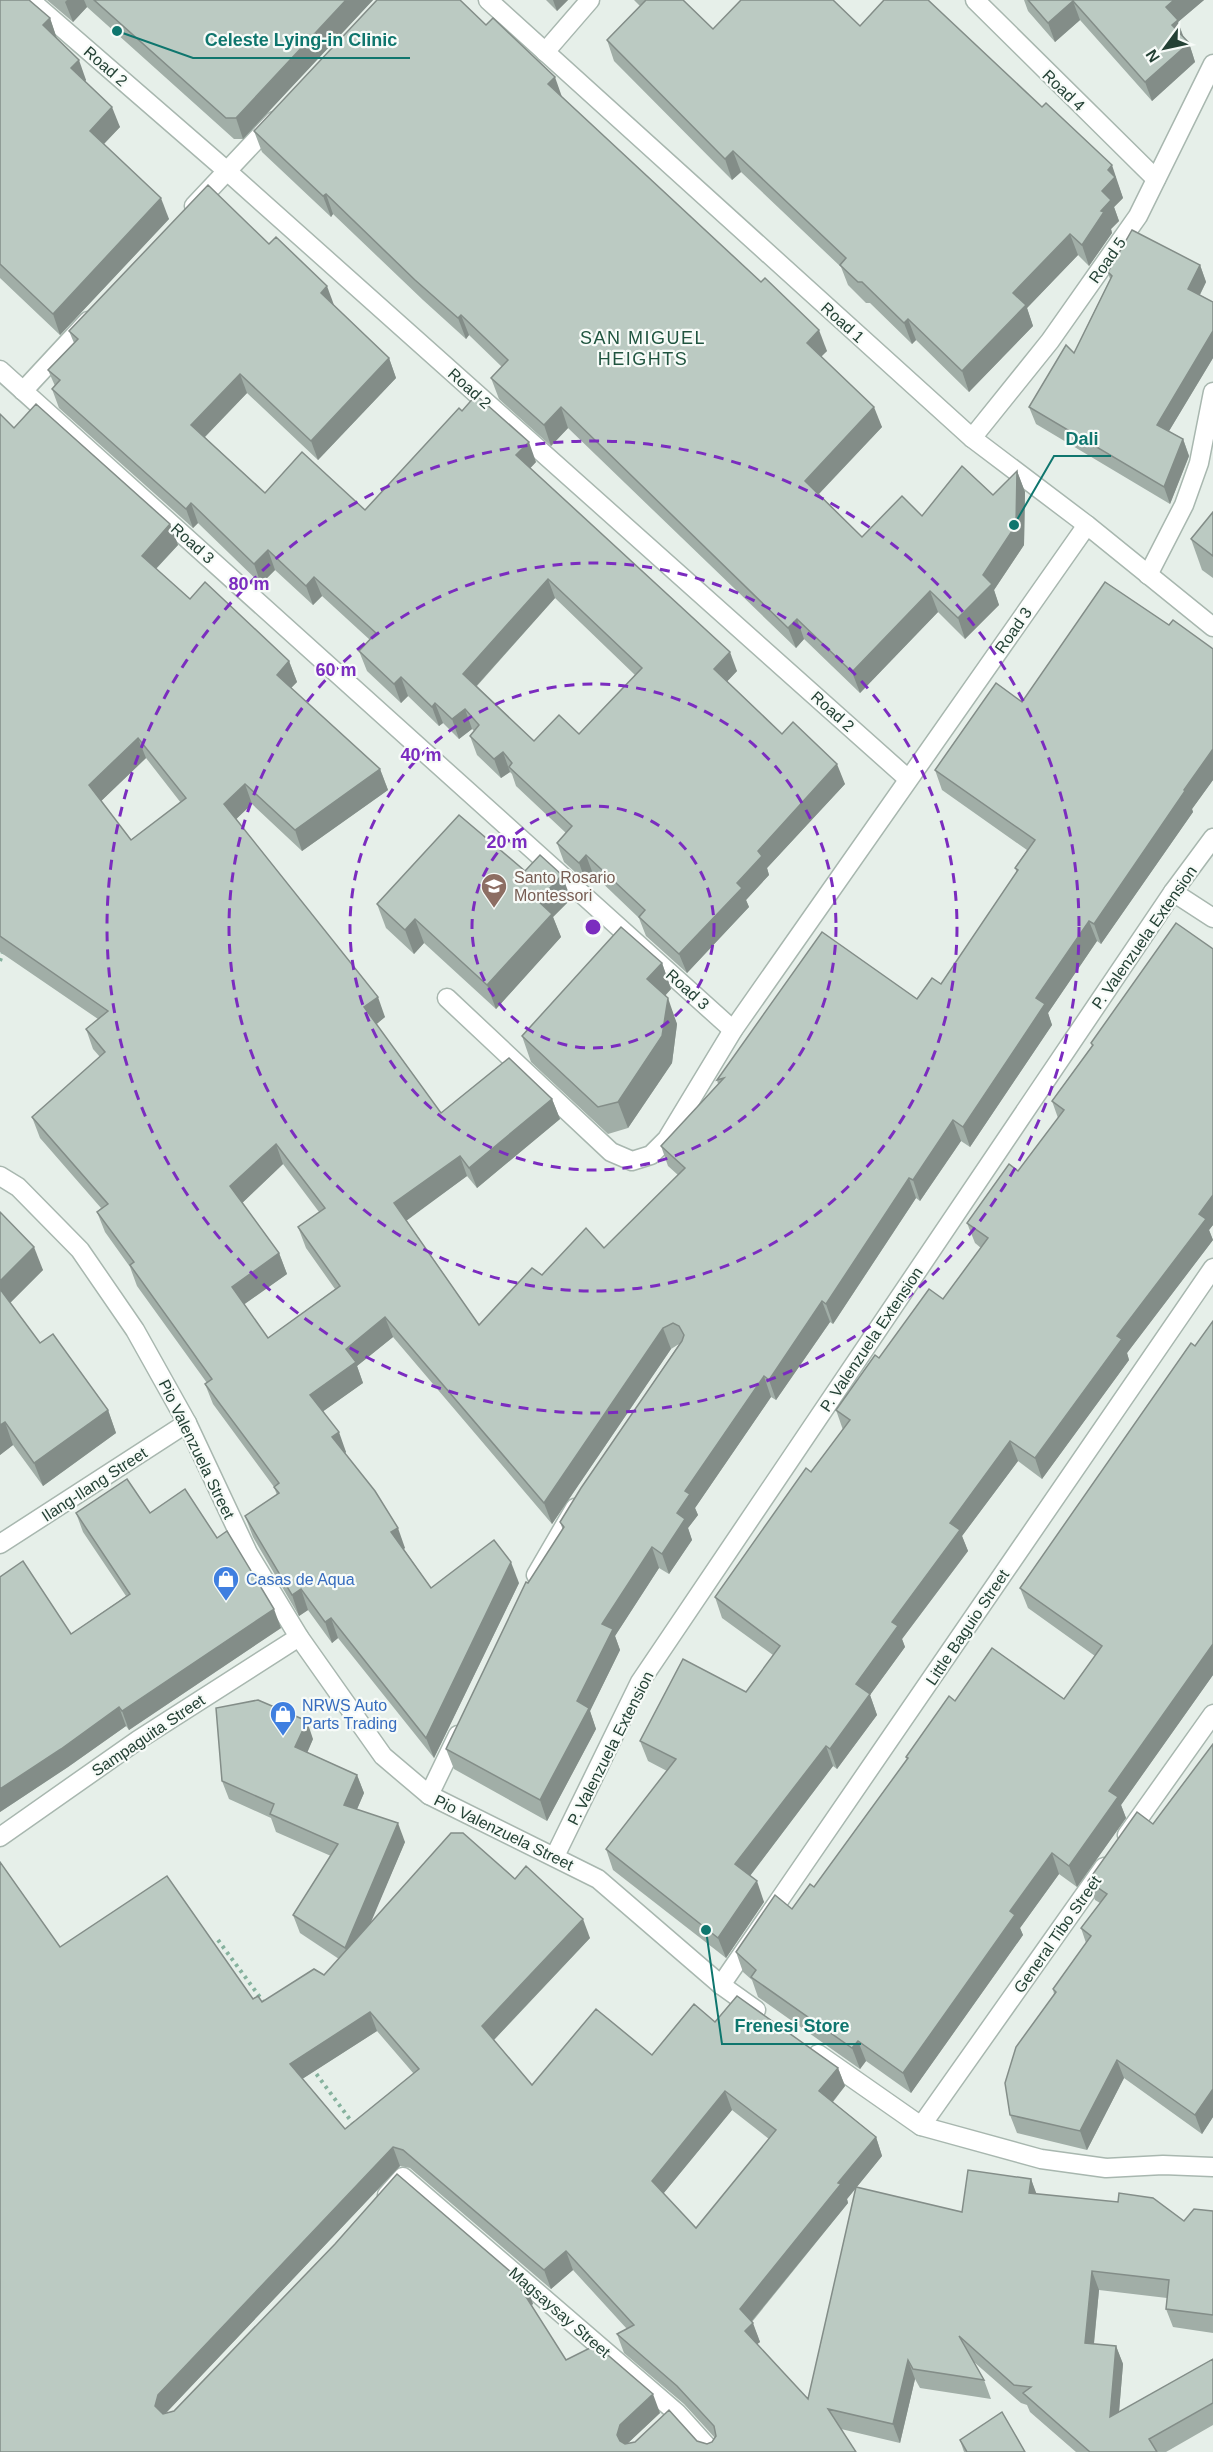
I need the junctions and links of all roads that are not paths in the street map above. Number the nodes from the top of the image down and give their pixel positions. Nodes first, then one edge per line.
1 (30, 0) edge
2 (488, 0) edge
3 (590, 0) edge
4 (975, 0) edge
5 (545, 52) junction
6 (1213, 64) edge
7 (284, 111) edge
8 (227, 171) junction
9 (1156, 179) junction
10 (178, 224) edge
11 (96, 312) edge
12 (0, 370) edge
13 (23, 391) junction
14 (1213, 392) edge
15 (972, 438) junction
16 (1087, 525) junction
17 (1148, 575) junction
18 (1213, 627) edge
19 (907, 778) junction
20 (1213, 838) edge
21 (1173, 892) junction
22 (1213, 918) edge
23 (447, 998) dead end
24 (733, 1030) junction
25 (0, 1176) edge
26 (1213, 1268) edge
27 (187, 1423) junction
28 (582, 1497) edge
29 (1, 1541) edge
30 (526, 1593) edge
31 (299, 1637) junction
32 (468, 1714) edge
33 (1213, 1714) edge
34 (429, 1795) junction
35 (0, 1837) edge
36 (555, 1856) junction
37 (721, 1985) junction
38 (768, 2019) edge
39 (807, 2046) edge
40 (921, 2126) junction
41 (1213, 2167) edge
42 (372, 2212) edge
43 (677, 2413) junction
44 (660, 2429) edge
45 (712, 2452) edge

1 - 8 street, Road 2
2 - 5 street, Road 1
3 - 5 street
4 - 9 street, Road 4
5 - 15 street, Road 1
6 - 9 street, Road 5
7 - 8 street
8 - 10 street
8 - 19 street, Road 2
9 - 15 street, Road 5
11 - 13 street
12 - 13 street, Road 3
13 - 24 street, Road 3
14 - 17 street
15 - 16 street, Road 1
16 - 17 street, Road 1
16 - 19 street, Road 3
17 - 18 street, Road 1
19 - 24 street, Road 3
20 - 21 street, P. Valenzuela Extension
21 - 22 street
21 - 36 street, P. Valenzuela Extension
23 - 24 street, Road 3
25 - 27 street, Pio Valenzuela Street
26 - 37 street, Little Baguio Street
27 - 29 street, Ilang-Ilang Street
27 - 31 street, Pio Valenzuela Street
28 - 30 street
31 - 34 street, Pio Valenzuela Street
31 - 35 street, Sampaguita Street
32 - 34 street
33 - 40 street, General Tibo Street
34 - 36 street, Pio Valenzuela Street
36 - 37 street, Pio Valenzuela Street
37 - 38 street, Pio Valenzuela Street
39 - 40 street
40 - 41 street
42 - 43 street, Magsaysay Street
43 - 44 street
43 - 45 street, Magsaysay Street

